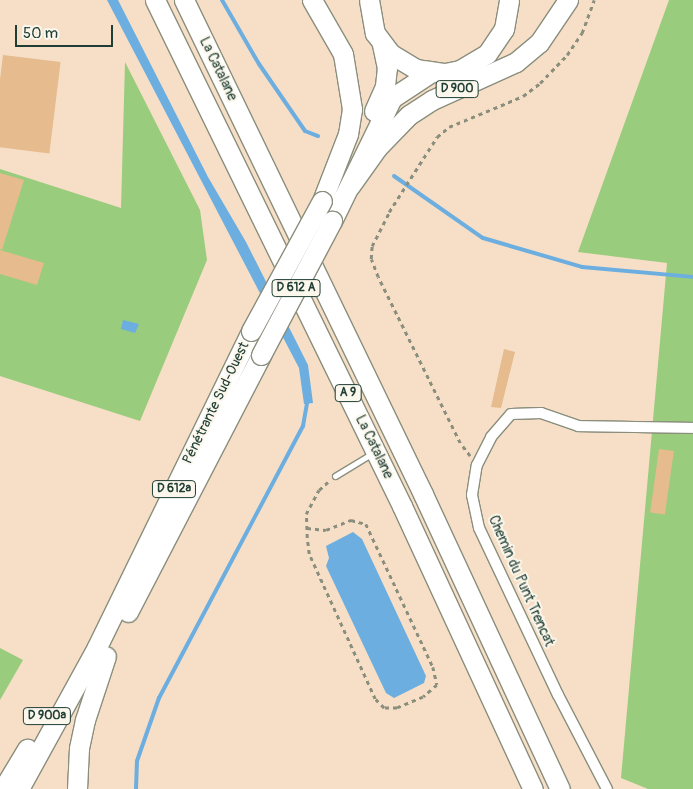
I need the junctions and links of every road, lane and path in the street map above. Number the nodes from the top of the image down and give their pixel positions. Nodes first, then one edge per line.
1 (155, 0) edge
2 (184, 0) edge
3 (312, 0) edge
4 (509, 0) edge
5 (568, 0) edge
6 (594, 0) edge
7 (366, 3) edge
8 (382, 44) junction
9 (430, 72) junction
10 (350, 186) junction
11 (322, 201) junction
12 (251, 332) joint
13 (261, 355) joint
14 (693, 428) edge
15 (376, 451) junction
16 (477, 466) junction
17 (335, 476) joint
18 (306, 528) junction
19 (102, 652) junction
20 (3, 789) edge
21 (19, 789) edge
22 (32, 789) edge
23 (77, 789) edge
24 (533, 789) edge
25 (560, 789) edge
26 (607, 789) edge

1 - 15 highway, La Catalane / A 9
2 - 25 highway, La Catalane / A 9
3 - 11 highway
4 - 9 highway
5 - 10 highway, D 900
6 - 16 path
7 - 8 highway, Pénétrante Sud-Ouest
8 - 9 highway
8 - 11 highway, Pénétrante Sud-Ouest
9 - 10 highway
10 - 13 highway, D 612 A, bridge
11 - 12 highway, Pénétrante Sud-Ouest / D 612 A, bridge
12 - 19 highway, Pénétrante Sud-Ouest / D 612a
13 - 19 highway, Pénétrante Sud-Ouest / D 612a
14 - 16 street, Chemin du Punt Trencat
15 - 17 lane
15 - 24 highway, La Catalane / A 9
16 - 26 street, Chemin du Punt Trencat
17 - 18 path
18 - 18 path
19 - 20 highway, D 900a
19 - 21 highway, Pénétrante Sud-Ouest / D 612a
19 - 22 highway, Pénétrante Sud-Ouest / D 612a
19 - 23 highway

